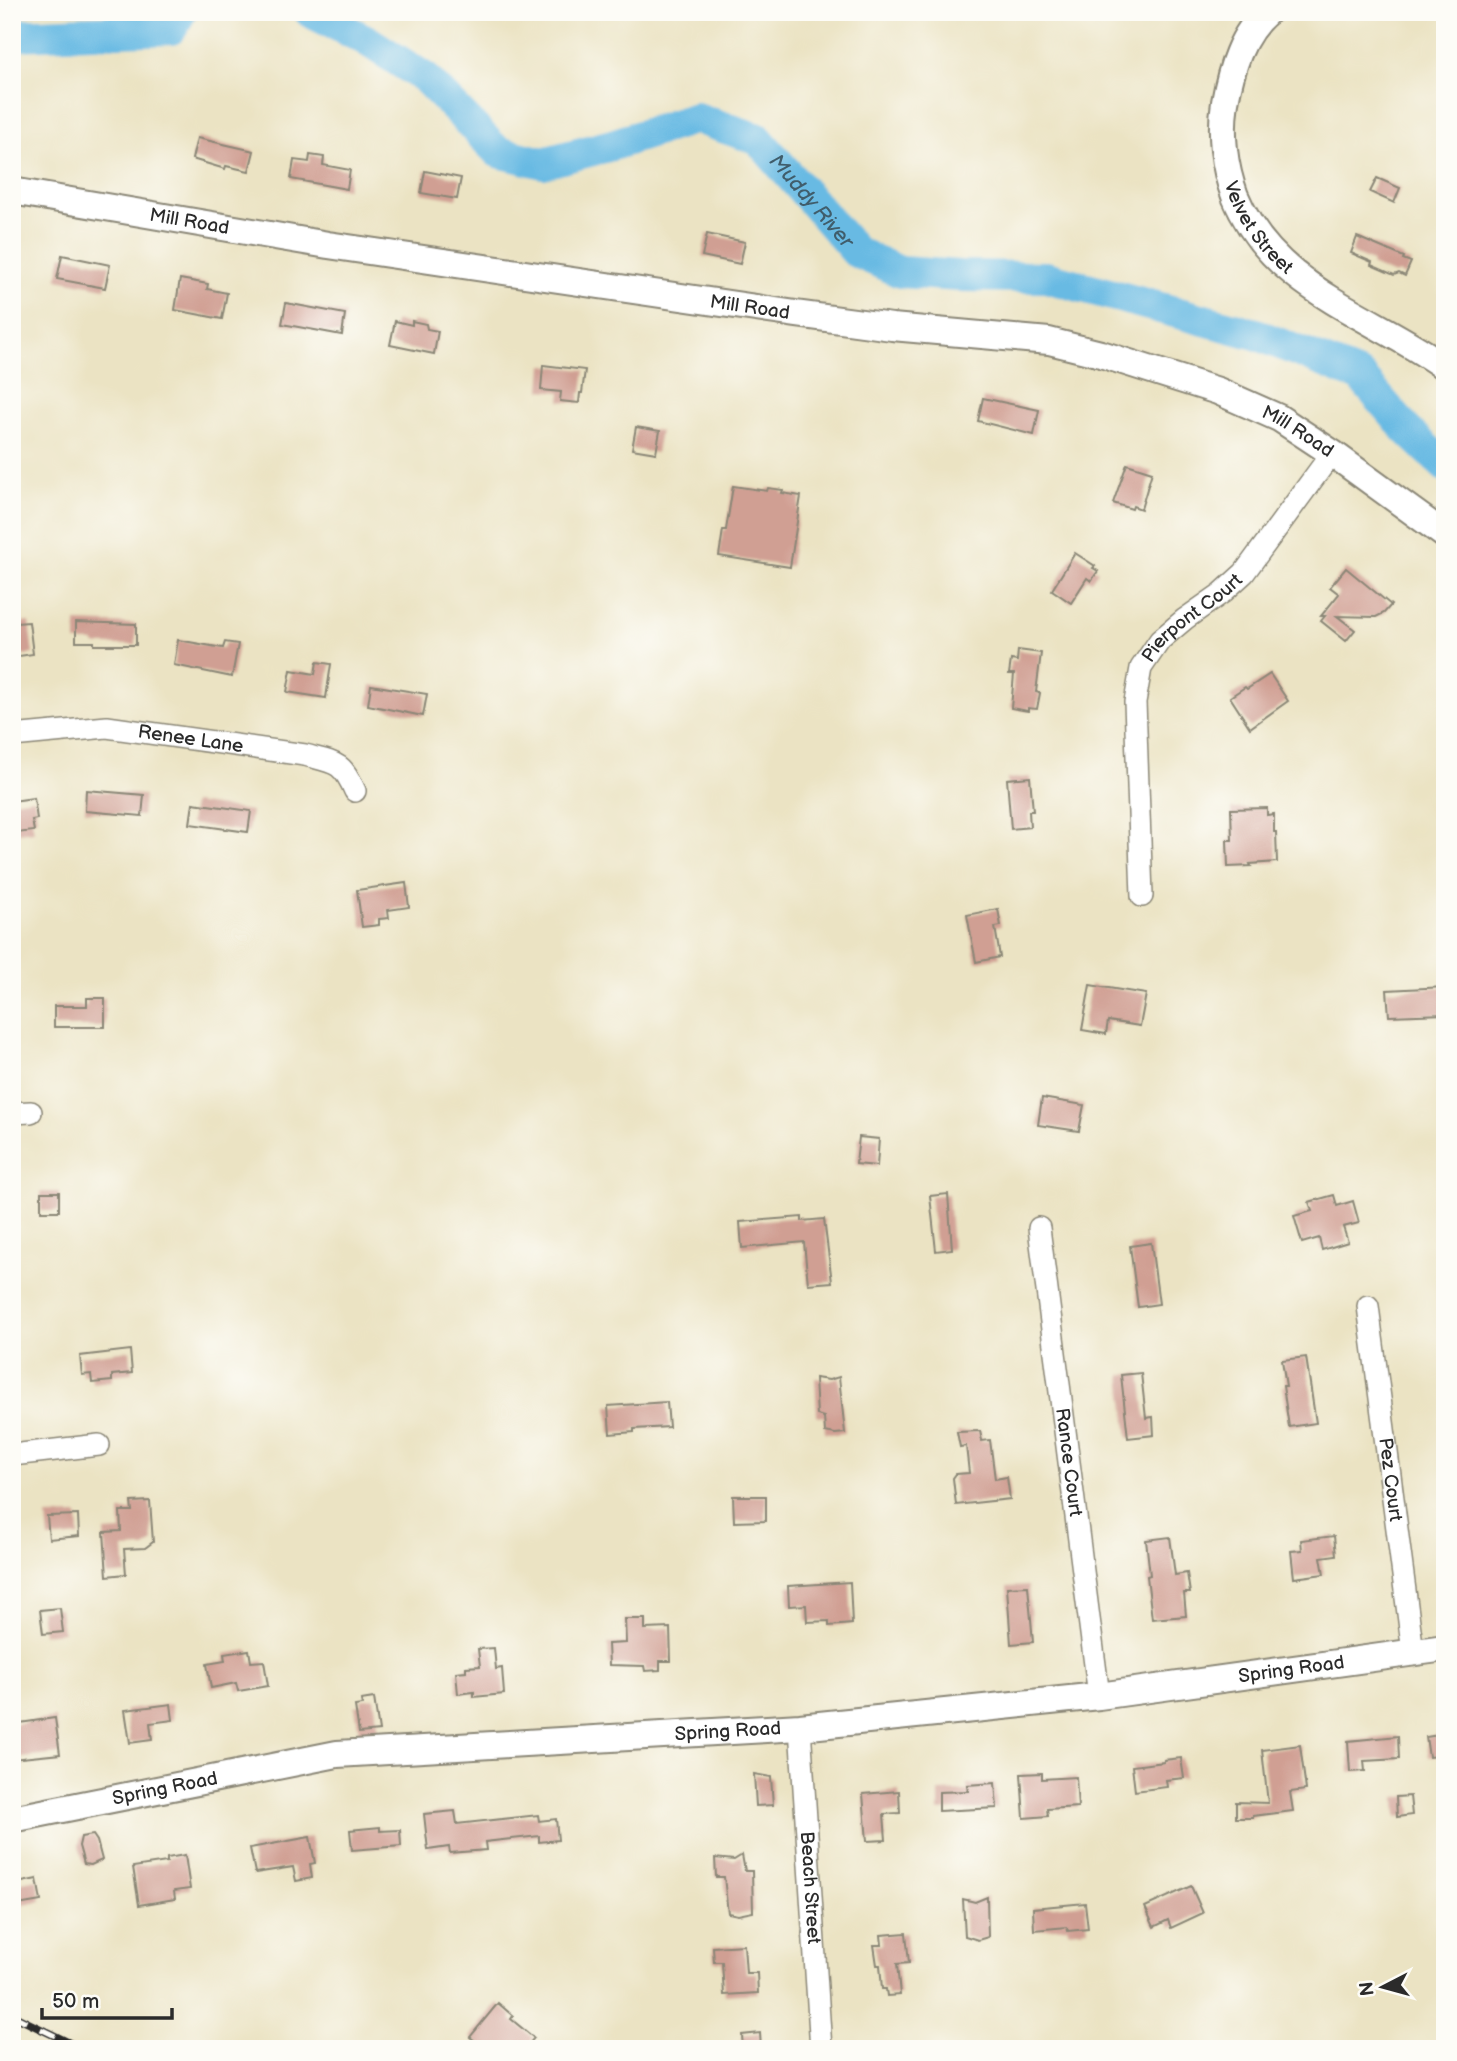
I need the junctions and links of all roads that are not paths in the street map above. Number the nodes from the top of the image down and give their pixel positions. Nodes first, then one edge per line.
1 (1267, 12) edge
2 (12, 191) edge
3 (1445, 368) edge
4 (1332, 453) junction
5 (1445, 535) edge
6 (12, 736) edge
7 (355, 791) dead end
8 (1142, 896) dead end
9 (1039, 1228) dead end
10 (1368, 1306) dead end
11 (99, 1445) dead end
12 (12, 1455) edge
13 (1445, 1648) edge
14 (1413, 1652) junction
15 (1099, 1696) junction
16 (800, 1727) junction
17 (12, 1819) edge
18 (821, 2049) edge

1 - 3 street, Velvet Street
2 - 4 street, Mill Road
4 - 5 street, Mill Road
4 - 8 street, Pierpont Court
6 - 7 street, Renee Lane
9 - 15 street, Rance Court
10 - 14 street, Pez Court
11 - 12 street
13 - 14 street, Spring Road
14 - 15 street, Spring Road
15 - 16 street, Spring Road
16 - 17 street, Spring Road
16 - 18 street, Beach Street

